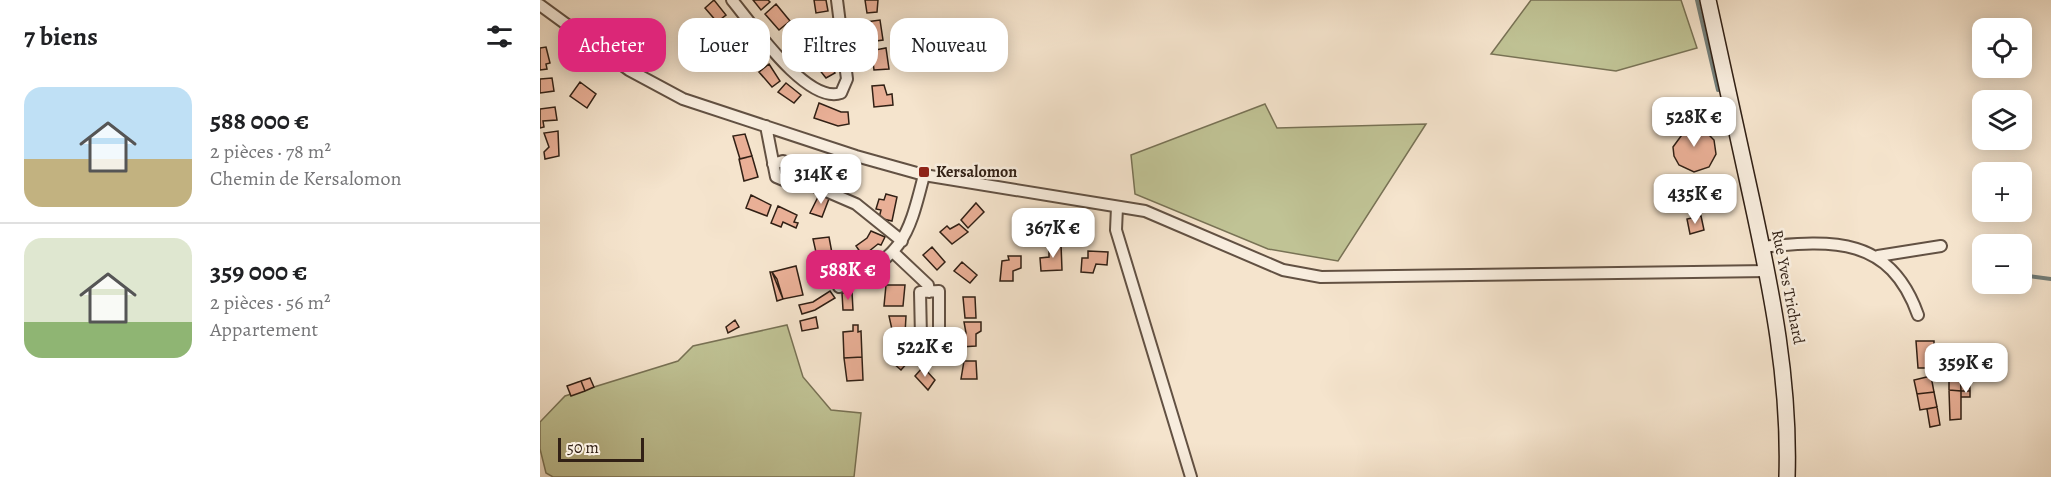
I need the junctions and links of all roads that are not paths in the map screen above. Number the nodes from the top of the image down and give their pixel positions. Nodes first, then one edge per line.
1 (732, 0) edge
2 (837, 0) edge
3 (1708, 0) edge
4 (540, 5) edge
5 (766, 126) junction
6 (773, 164) junction
7 (924, 175) junction
8 (806, 182) junction
9 (1117, 207) junction
10 (902, 242) junction
11 (1941, 246) dead end
12 (1762, 247) junction
13 (893, 252) junction
14 (1878, 256) junction
15 (1768, 271) junction
16 (839, 287) dead end
17 (929, 292) dead end
18 (1918, 315) dead end
19 (1191, 477) edge
20 (1787, 477) edge

1 - 2 street
3 - 12 main road, Rue Yves Trichard
4 - 5 street
5 - 6 street
5 - 7 street
6 - 8 street
6 - 8 street
7 - 9 street
7 - 10 street
8 - 10 street
9 - 15 street
9 - 19 street
10 - 13 street
11 - 14 street
12 - 14 street
12 - 15 main road, Rue Yves Trichard
13 - 16 street
13 - 17 street
14 - 18 street
15 - 20 main road, Rue Yves Trichard

